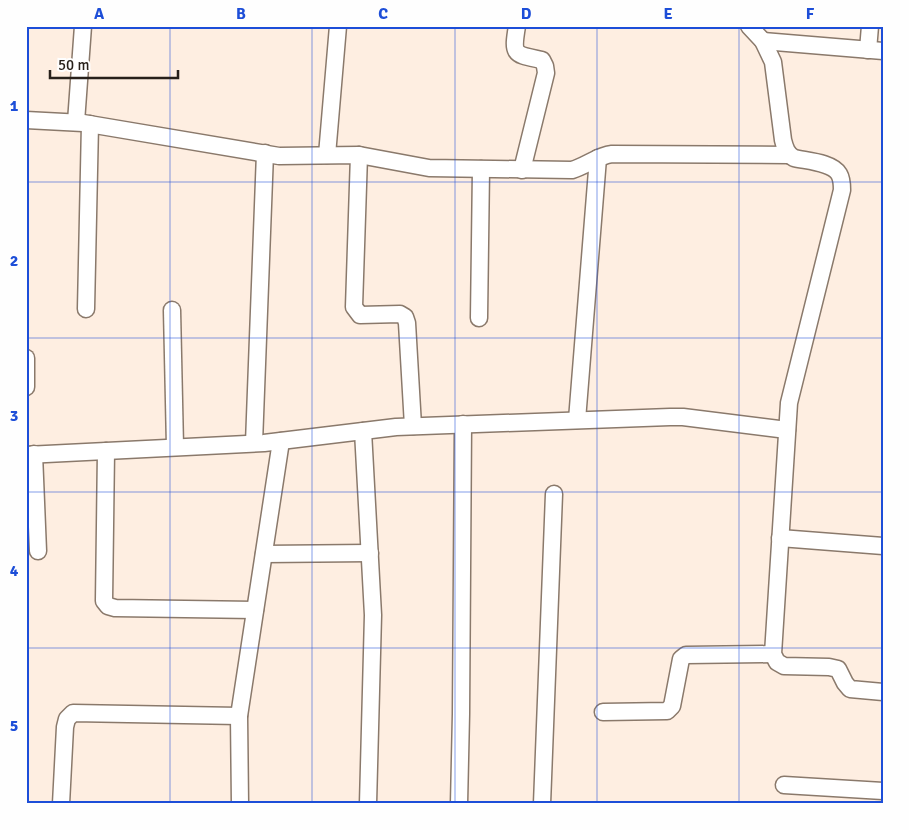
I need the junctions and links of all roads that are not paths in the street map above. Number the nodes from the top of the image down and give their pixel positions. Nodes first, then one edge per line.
1 (83, 26) edge
2 (338, 26) edge
3 (517, 26) edge
4 (749, 26) edge
5 (870, 26) edge
6 (763, 41) junction
7 (875, 51) edge
8 (26, 120) edge
9 (83, 123) junction
10 (266, 153) junction
11 (327, 155) junction
12 (359, 155) junction
13 (789, 155) junction
14 (598, 158) junction
15 (481, 169) junction
16 (522, 170) junction
17 (86, 309) dead end
18 (172, 310) dead end
19 (480, 318) dead end
20 (26, 358) edge
21 (26, 387) edge
22 (577, 420) junction
23 (462, 424) junction
24 (413, 426) junction
25 (787, 430) junction
26 (363, 431) junction
27 (281, 441) junction
28 (254, 443) junction
29 (175, 447) junction
30 (106, 451) junction
31 (30, 454) edge
32 (554, 494) dead end
33 (780, 538) junction
34 (883, 546) edge
35 (38, 551) dead end
36 (370, 553) junction
37 (264, 554) junction
38 (255, 610) junction
39 (773, 654) junction
40 (883, 692) edge
41 (603, 712) dead end
42 (239, 716) junction
43 (784, 785) dead end
44 (883, 791) edge
45 (61, 804) edge
46 (240, 804) edge
47 (368, 804) edge
48 (459, 804) edge
49 (542, 804) edge

1 - 9 street
2 - 11 street
3 - 16 street
4 - 6 street
5 - 7 street
6 - 7 street
6 - 13 street
8 - 9 street
9 - 10 street
9 - 17 street
10 - 11 street
10 - 28 street
11 - 12 street
12 - 15 street
12 - 24 street
13 - 14 street
13 - 25 street
14 - 16 street
14 - 22 street
15 - 16 street
15 - 19 street
18 - 29 street
20 - 21 street
22 - 23 street
22 - 25 street
23 - 24 street
23 - 48 street
24 - 26 street
25 - 33 street
26 - 27 street
26 - 36 street
27 - 28 street
27 - 37 street
28 - 29 street
29 - 30 street
30 - 31 street
30 - 38 street
31 - 35 street
32 - 49 street
33 - 34 street
33 - 39 street
36 - 37 street
36 - 47 street
37 - 38 street
38 - 42 street
39 - 40 street
39 - 41 street
42 - 45 street
42 - 46 street
43 - 44 street

